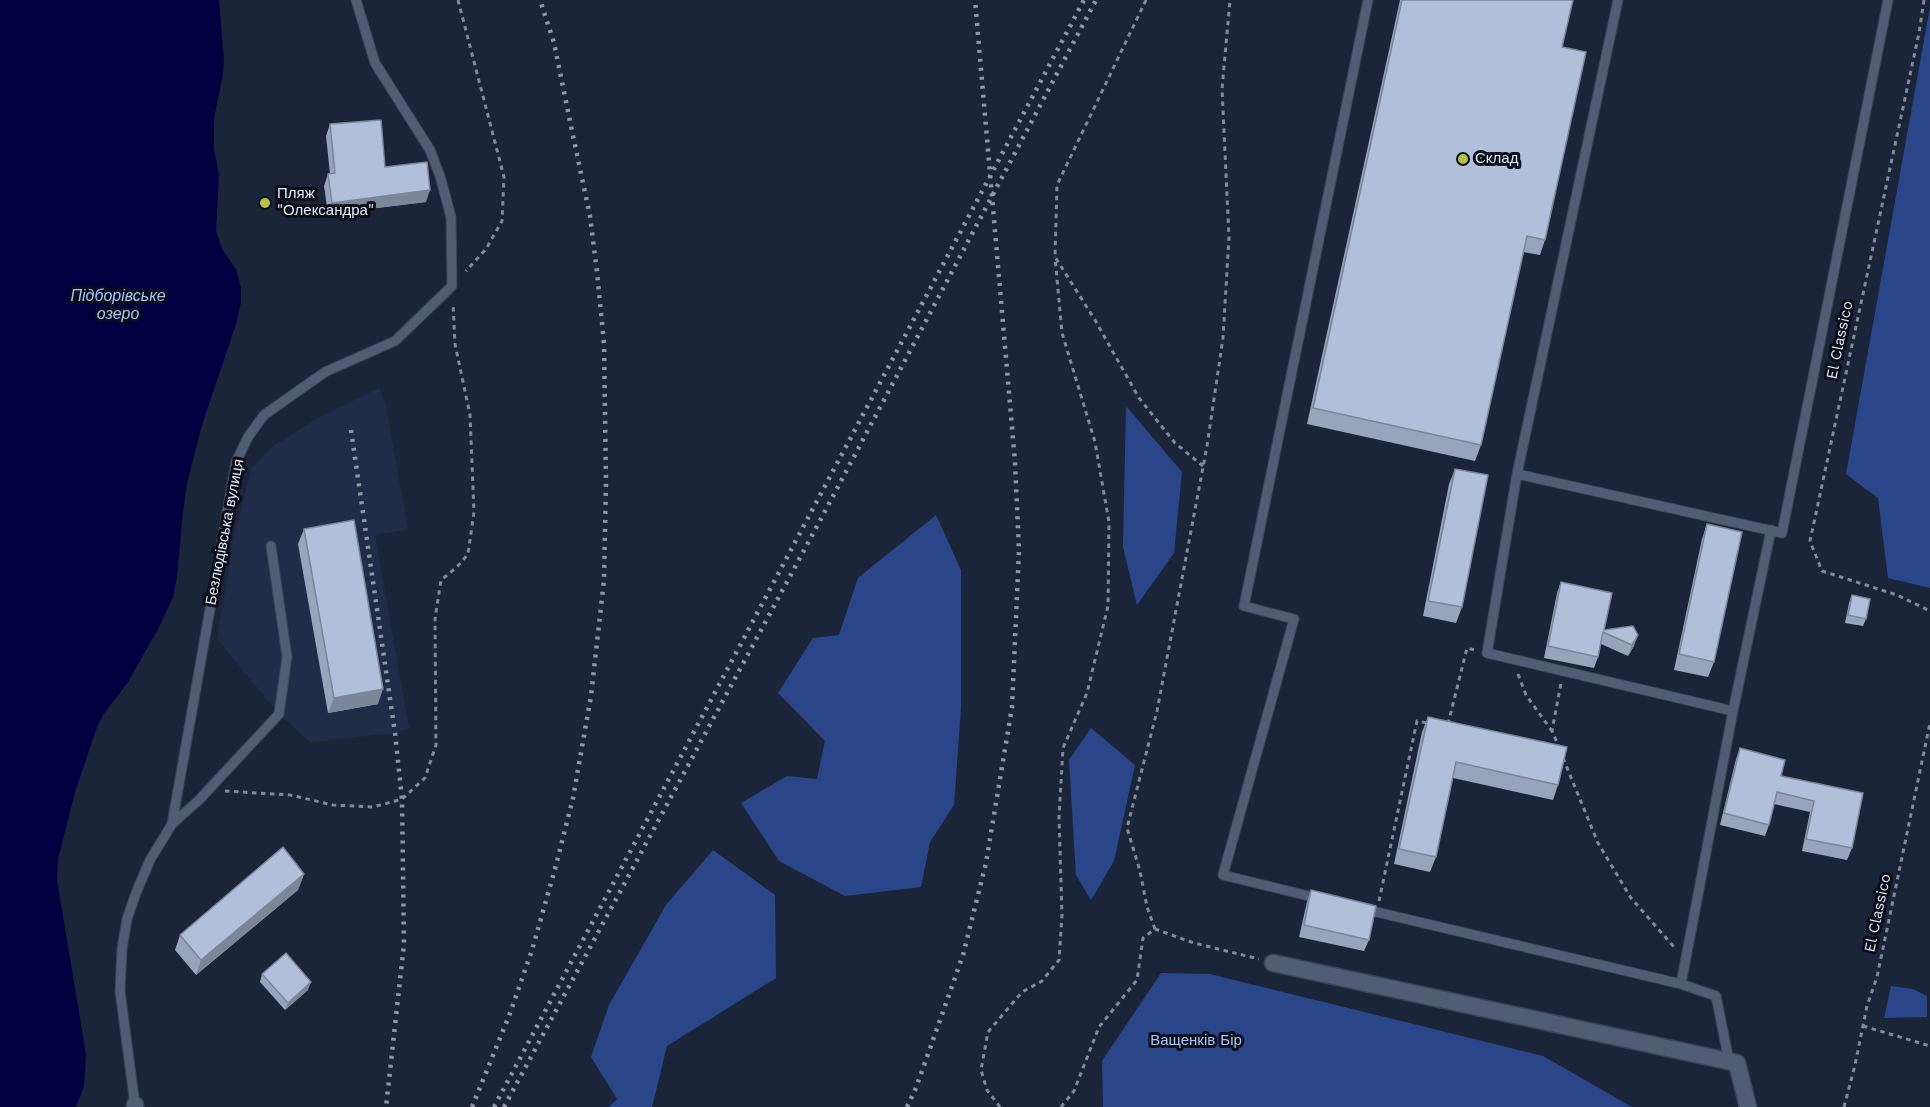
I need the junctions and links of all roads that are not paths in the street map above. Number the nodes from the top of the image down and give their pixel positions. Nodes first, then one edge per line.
1 (356, 0) edge
2 (1368, 0) edge
3 (1618, 0) edge
4 (1888, 0) edge
5 (1518, 474) junction
6 (1771, 530) junction
7 (271, 546) dead end
8 (1733, 711) junction
9 (172, 824) junction
10 (1333, 901) edge
11 (1354, 907) edge
12 (1273, 963) road end
13 (1681, 984) junction
14 (1729, 1061) junction
15 (135, 1106) edge
16 (1748, 1107) edge

1 - 9 lane, Безлюдівська вулиця
2 - 10 lane
3 - 5 lane
4 - 6 lane
5 - 6 lane
5 - 8 lane
6 - 8 lane
7 - 9 lane
8 - 13 lane
9 - 15 lane, Безлюдівська вулиця
11 - 13 lane
12 - 14 street
13 - 14 lane
14 - 16 street

